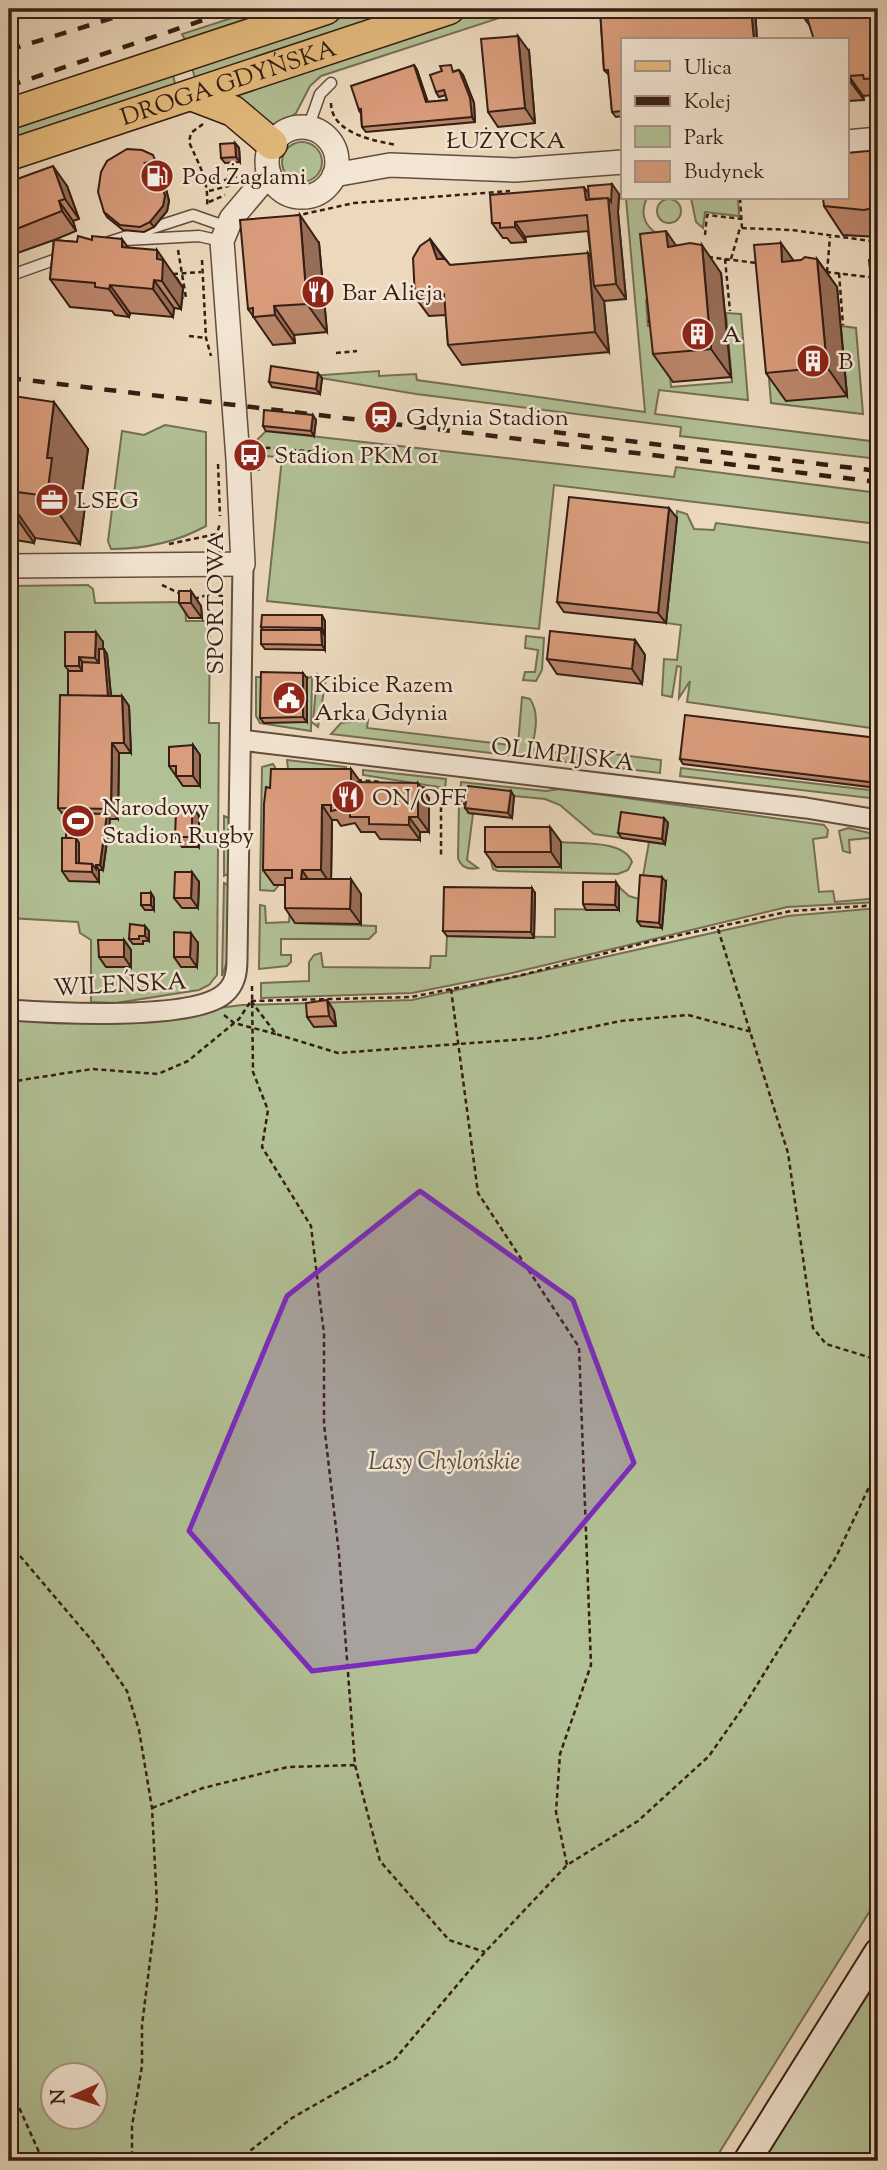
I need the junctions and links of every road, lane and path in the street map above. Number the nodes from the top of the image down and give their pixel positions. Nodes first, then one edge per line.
1 (326, 9) edge
2 (449, 9) edge
3 (330, 83) joint
4 (191, 95) junction
5 (9, 114) edge
6 (200, 125) dead end
7 (308, 128) junction
8 (878, 139) edge
9 (848, 142) edge
10 (272, 144) junction
11 (335, 151) junction
12 (9, 155) edge
13 (395, 155) junction
14 (621, 162) edge
15 (213, 175) dead end
16 (241, 175) dead end
17 (334, 175) junction
18 (245, 181) dead end
19 (276, 183) junction
20 (516, 190) edge
21 (209, 191) junction
22 (740, 200) edge
23 (208, 202) dead end
24 (293, 217) edge
25 (742, 219) junction
26 (742, 228) junction
27 (227, 229) junction
28 (705, 235) dead end
29 (831, 236) junction
30 (111, 241) junction
31 (878, 242) edge
32 (176, 244) dead end
33 (95, 246) edge
34 (73, 254) edge
35 (702, 256) edge
36 (203, 258) dead end
37 (725, 259) junction
38 (731, 259) junction
39 (759, 264) edge
40 (816, 270) edge
41 (201, 272) junction
42 (827, 272) junction
43 (839, 273) junction
44 (170, 274) dead end
45 (9, 275) edge
46 (181, 275) junction
47 (878, 278) edge
48 (182, 298) dead end
49 (660, 302) edge
50 (730, 311) dead end
51 (649, 323) edge
52 (844, 325) dead end
53 (189, 336) dead end
54 (206, 338) junction
55 (357, 351) dead end
56 (337, 353) dead end
57 (213, 359) dead end
58 (247, 448) dead end
59 (331, 453) dead end
60 (217, 534) dead end
61 (188, 540) dead end
62 (243, 564) junction
63 (9, 566) edge
64 (160, 584) dead end
65 (184, 595) edge
66 (222, 596) dead end
67 (191, 599) edge
68 (241, 740) junction
69 (353, 779) edge
70 (375, 782) junction
71 (388, 783) edge
72 (414, 786) edge
73 (375, 789) edge
74 (441, 790) junction
75 (451, 791) dead end
76 (878, 820) edge
77 (441, 855) dead end
78 (878, 905) edge
79 (717, 927) junction
80 (229, 989) joint
81 (451, 989) junction
82 (251, 1001) junction
83 (208, 1003) junction
84 (9, 1010) edge
85 (234, 1023) junction
86 (251, 1027) junction
87 (752, 1032) junction
88 (276, 1034) junction
89 (458, 1044) junction
90 (9, 1082) edge
91 (878, 1360) edge
92 (878, 1467) edge
93 (9, 1544) edge
94 (355, 1765) junction
95 (152, 1808) junction
96 (567, 1865) junction
97 (485, 1952) junction
98 (878, 1952) edge
99 (9, 2085) edge
100 (43, 2161) edge
101 (132, 2161) edge
102 (237, 2161) edge
103 (747, 2161) edge

1 - 5 main road, DROGA GDYŃSKA
2 - 4 main road, DROGA GDYŃSKA
3 - 7 lane
3 - 13 path
4 - 10 main road
4 - 12 main road, DROGA GDYŃSKA
6 - 21 path
7 - 10 street
7 - 11 street, ŁUŻYCKA
8 - 9 street
10 - 19 street
11 - 13 street, ŁUŻYCKA
11 - 17 street
13 - 14 street, ŁUŻYCKA
13 - 17 street, ŁUŻYCKA
15 - 16 path
17 - 19 street, ŁUŻYCKA
18 - 21 path
19 - 27 street
20 - 24 path
21 - 23 path
22 - 25 path
25 - 26 path
25 - 28 path
26 - 29 path
26 - 38 path
27 - 30 lane
27 - 30 lane
27 - 62 street, SPORTOWA
29 - 31 path
29 - 42 path
30 - 33 lane
32 - 46 path
34 - 45 lane
35 - 37 path
36 - 41 path
37 - 38 path
37 - 50 path
38 - 39 path
40 - 42 path
41 - 46 path
41 - 54 path
42 - 43 path
43 - 47 path
43 - 52 path
44 - 46 path
46 - 48 path
49 - 51 path
53 - 54 path
54 - 57 path
55 - 56 path
58 - 59 path
60 - 61 path
62 - 63 street
62 - 68 street, SPORTOWA
64 - 65 path
66 - 67 path
68 - 76 street, OLIMPIJSKA
68 - 80 street, SPORTOWA
69 - 70 path
70 - 71 path
70 - 73 path
72 - 74 path
74 - 75 path
74 - 77 path
78 - 79 path
79 - 81 path
79 - 87 path
80 - 83 street, WILEŃSKA
81 - 82 path
81 - 89 path
82 - 85 path
82 - 86 path
82 - 88 path
83 - 84 street, WILEŃSKA
83 - 85 path
85 - 86 path
85 - 90 path
86 - 88 path
86 - 94 path
87 - 89 path
87 - 91 path
88 - 89 path
89 - 96 path
92 - 96 path
93 - 95 path
94 - 95 path
94 - 97 path
95 - 101 path
96 - 97 path
97 - 102 path
98 - 103 main road
99 - 100 path

